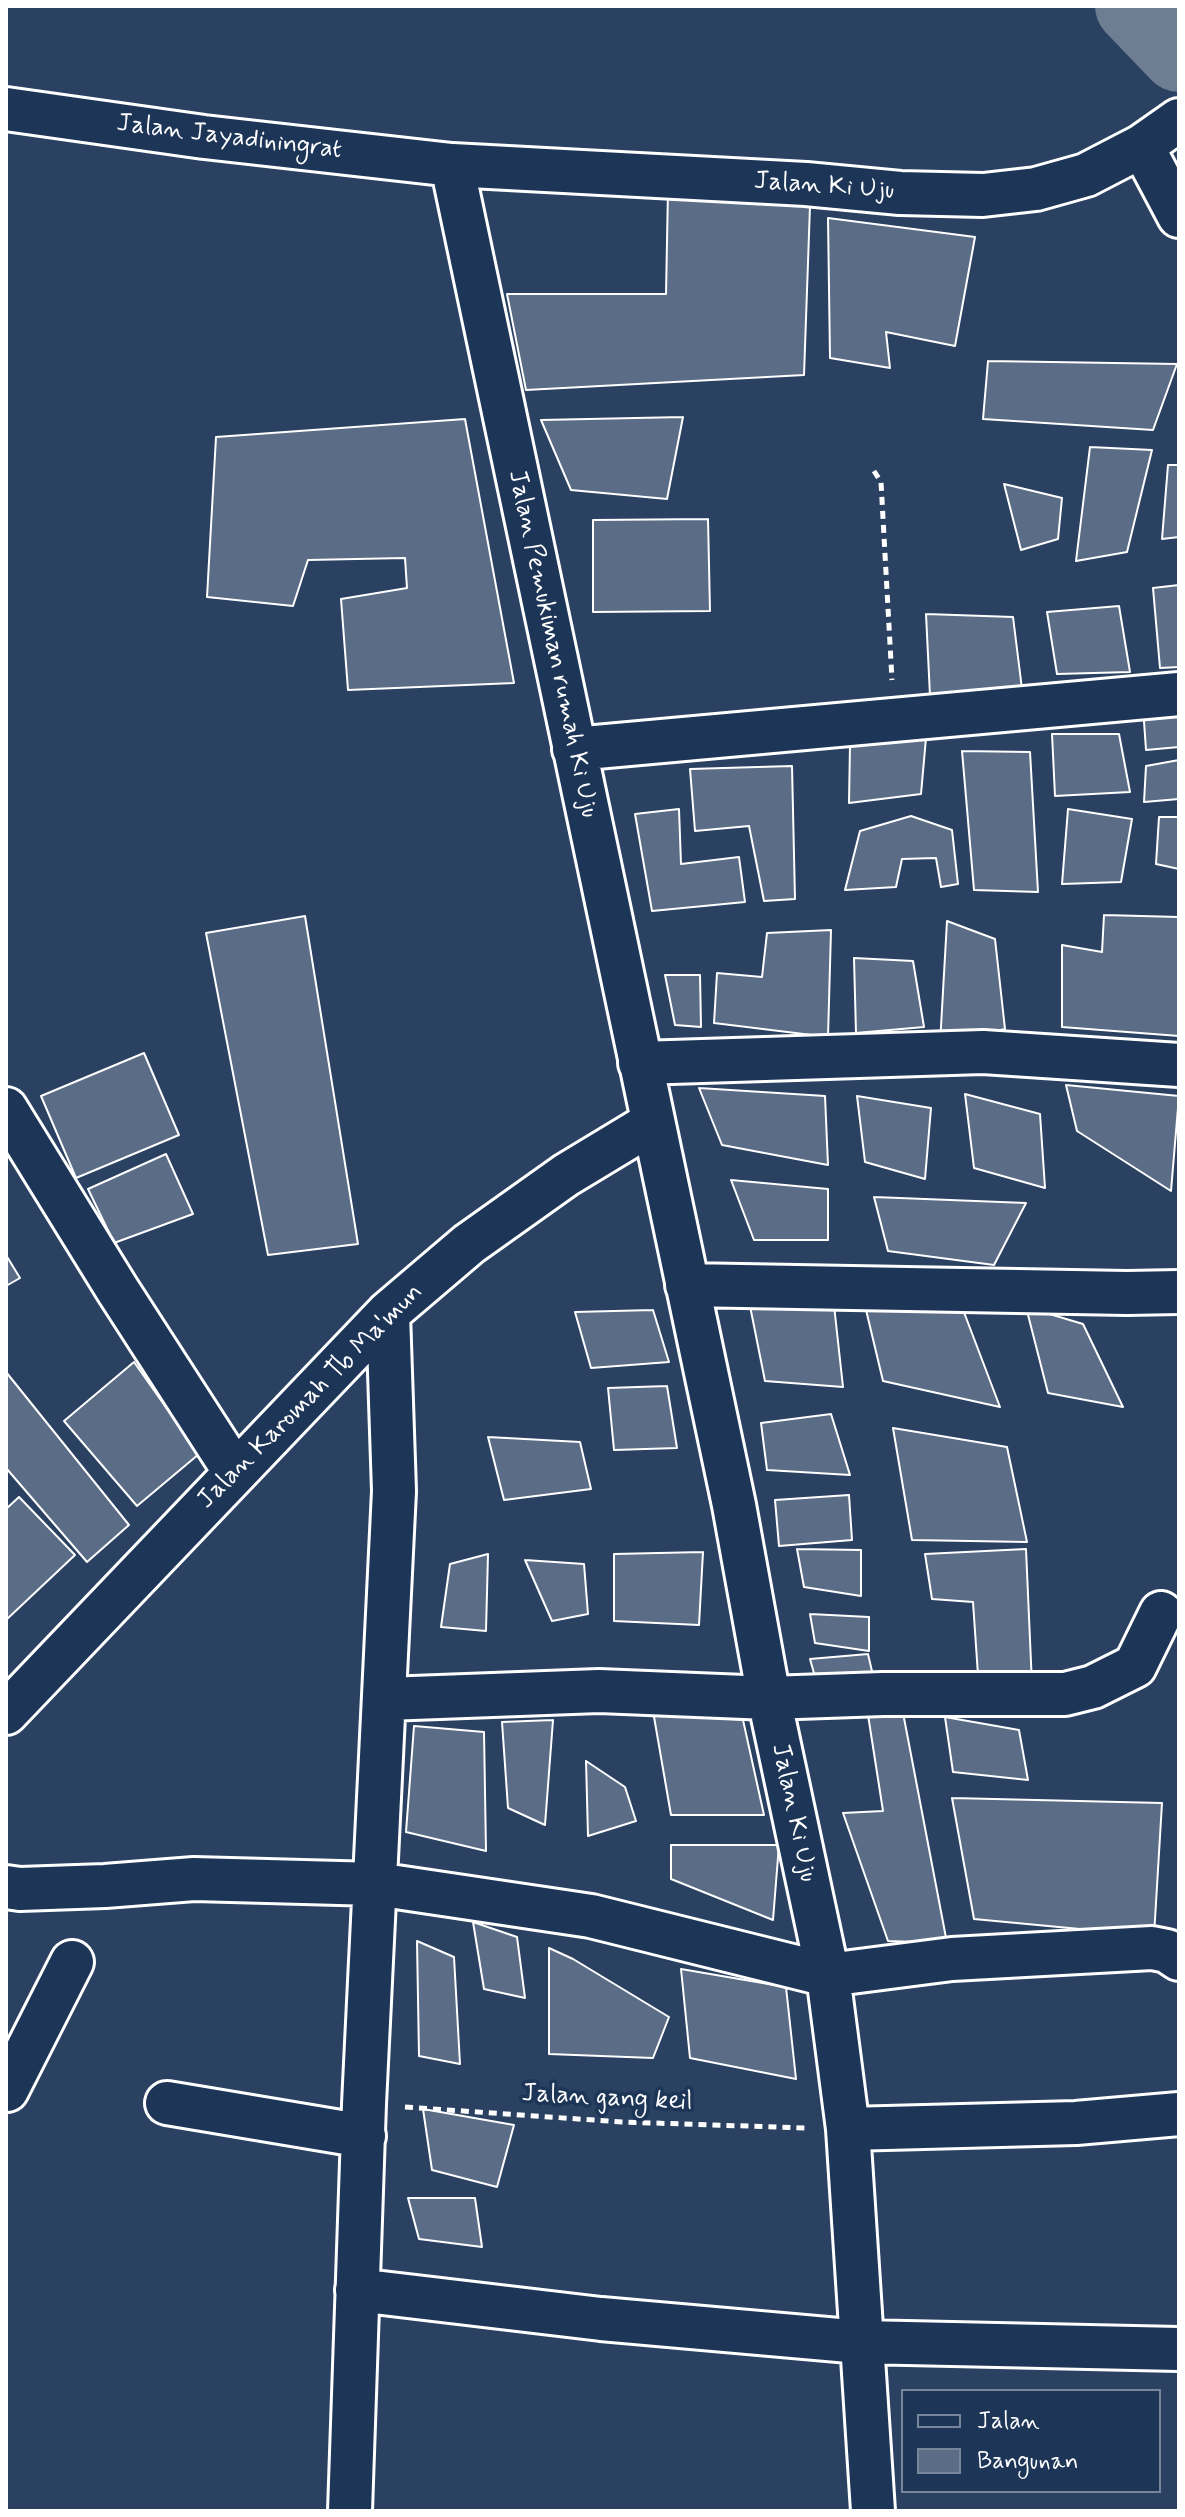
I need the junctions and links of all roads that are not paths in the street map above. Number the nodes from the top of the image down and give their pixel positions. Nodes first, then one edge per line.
1 (6, 109) edge
2 (1165, 130) edge
3 (452, 165) junction
4 (1179, 216) edge
5 (1179, 694) edge
6 (574, 749) junction
7 (640, 1063) junction
8 (1179, 1065) edge
9 (6, 1109) edge
10 (652, 1123) junction
11 (687, 1285) junction
12 (1179, 1292) edge
13 (388, 1313) junction
14 (235, 1472) junction
15 (1161, 1613) dead end
16 (769, 1698) junction
17 (386, 1699) junction
18 (6, 1713) edge
19 (376, 1884) junction
20 (6, 1887) edge
21 (1179, 1959) edge
22 (72, 1962) dead end
23 (828, 1975) junction
24 (6, 2091) edge
25 (167, 2103) dead end
26 (1179, 2114) edge
27 (364, 2120) junction
28 (848, 2129) junction
29 (357, 2290) junction
30 (861, 2342) junction
31 (1179, 2349) edge
32 (350, 2511) edge
33 (873, 2511) edge

1 - 3 street, Jalan Jayadiningrat
2 - 3 street, Jalan Ki Uju
2 - 4 street
3 - 6 street, Jalan Pemukiman rumah Ki Uju
5 - 6 street
6 - 7 street, Jalan Pemukiman rumah Ki Uju
7 - 8 street
7 - 10 street, Jalan Pemukiman rumah Ki Uju
9 - 14 street
10 - 11 street, Jalan Ki Uju
10 - 13 street, Jalan Karomah Tb Ma'mun
11 - 12 street
11 - 16 street, Jalan Ki Uju
13 - 14 street, Jalan Karomah Tb Ma'mun
13 - 17 street
14 - 18 street, Jalan Karomah Tb Ma'mun
15 - 16 street
16 - 17 street
16 - 23 street, Jalan Ki Uju
17 - 19 street
19 - 20 street
19 - 23 street
19 - 27 street
21 - 23 street
22 - 24 street
23 - 28 street, Jalan Ki Uju
25 - 27 street
26 - 28 street
27 - 29 street
28 - 30 street, Jalan Ki Uju
29 - 30 street
29 - 32 street
30 - 31 street
30 - 33 street, Jalan Ki Uju

